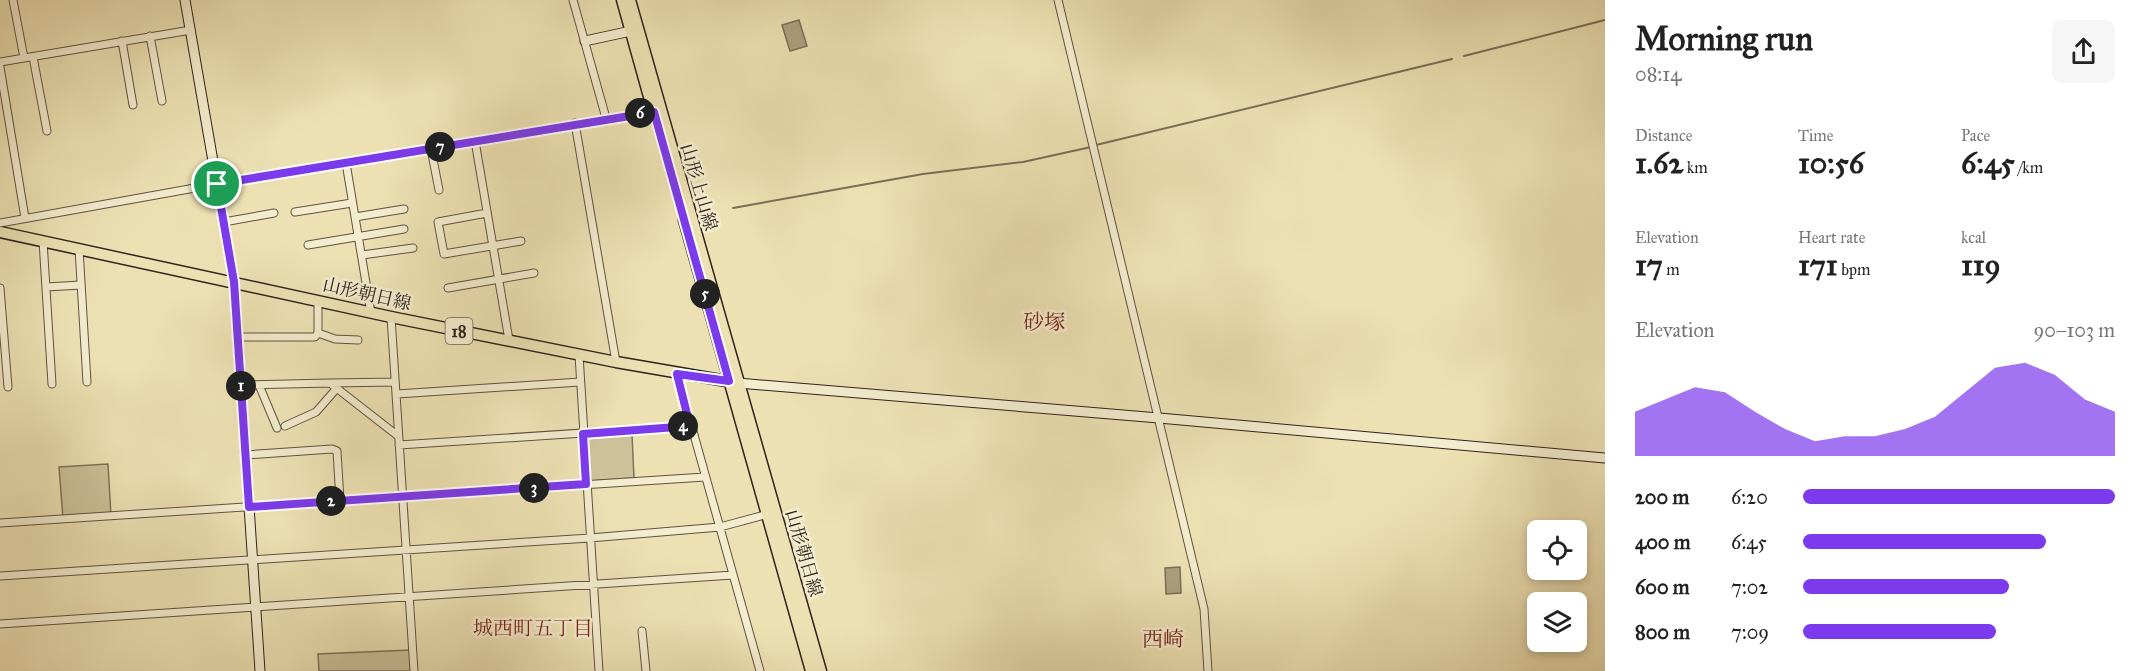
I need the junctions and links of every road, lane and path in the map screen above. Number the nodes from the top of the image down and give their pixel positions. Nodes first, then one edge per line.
1 (13, 0) edge
2 (185, 0) edge
3 (573, 0) edge
4 (622, 0) edge
5 (630, 0) edge
6 (1058, 0) edge
7 (190, 30) junction
8 (631, 31) junction
9 (150, 36) junction
10 (585, 40) junction
11 (122, 41) junction
12 (33, 57) junction
13 (24, 58) junction
14 (0, 64) edge
15 (162, 101) dead end
16 (133, 105) dead end
17 (654, 112) junction
18 (606, 118) junction
19 (575, 123) junction
20 (47, 131) dead end
21 (475, 141) junction
22 (431, 149) junction
23 (346, 163) junction
24 (217, 184) junction
25 (439, 190) dead end
26 (352, 203) junction
27 (404, 209) dead end
28 (295, 212) dead end
29 (274, 213) dead end
30 (487, 213) junction
31 (355, 217) junction
32 (26, 218) junction
33 (224, 222) junction
34 (0, 223) edge
35 (404, 229) dead end
36 (0, 232) edge
37 (358, 237) junction
38 (43, 241) junction
39 (521, 241) dead end
40 (308, 245) dead end
41 (492, 246) junction
42 (413, 248) dead end
43 (79, 249) junction
44 (362, 255) junction
45 (534, 273) dead end
46 (498, 279) junction
47 (234, 282) junction
48 (81, 285) junction
49 (46, 287) junction
50 (0, 288) edge
51 (448, 288) dead end
52 (318, 300) junction
53 (371, 312) junction
54 (391, 317) junction
55 (318, 333) junction
56 (237, 337) junction
57 (358, 340) dead end
58 (509, 340) junction
59 (579, 355) junction
60 (616, 362) junction
61 (677, 374) junction
62 (87, 382) dead end
63 (395, 382) junction
64 (580, 382) junction
65 (734, 382) junction
66 (330, 383) junction
67 (52, 384) dead end
68 (241, 385) junction
69 (259, 385) junction
70 (8, 387) dead end
71 (337, 388) junction
72 (397, 394) junction
73 (1158, 418) junction
74 (285, 426) dead end
75 (690, 426) junction
76 (277, 428) dead end
77 (583, 434) junction
78 (398, 436) junction
79 (399, 445) junction
80 (245, 455) junction
81 (1605, 458) edge
82 (705, 477) junction
83 (586, 484) junction
84 (402, 497) junction
85 (340, 501) junction
86 (249, 507) junction
87 (771, 513) junction
88 (0, 523) edge
89 (720, 527) junction
90 (590, 538) junction
91 (406, 550) junction
92 (253, 559) junction
93 (733, 575) junction
94 (0, 576) edge
95 (593, 585) junction
96 (409, 597) junction
97 (256, 608) junction
98 (0, 624) edge
99 (642, 630) dead end
100 (260, 671) edge
101 (414, 671) edge
102 (599, 671) edge
103 (646, 671) edge
104 (760, 671) edge
105 (811, 671) edge
106 (821, 671) edge
107 (1208, 671) edge

1 - 13 street
2 - 7 street
3 - 10 street
4 - 8 main road, 山形上山線
5 - 65 main road, 山形上山線
6 - 73 street
7 - 9 street
7 - 24 street
8 - 10 street
8 - 17 main road, 山形上山線
9 - 11 street
9 - 15 street
10 - 18 street
11 - 12 street
11 - 16 street
12 - 13 street
12 - 20 street
13 - 14 street
14 - 32 street
17 - 18 street
17 - 65 main road, 山形上山線
18 - 19 street
19 - 21 street
19 - 60 street
21 - 22 street
21 - 30 street
22 - 23 street
22 - 25 street
23 - 24 street
23 - 26 street
24 - 32 street
24 - 33 street
26 - 28 street
26 - 31 street
27 - 31 street
29 - 33 street
30 - 41 street
30 - 41 street
31 - 37 street
32 - 34 street
33 - 47 street
35 - 37 street
36 - 38 main road, 山形朝日線 / 18
37 - 40 street
37 - 44 street
38 - 43 main road, 山形朝日線 / 18
38 - 49 street
39 - 41 street
41 - 46 street
42 - 44 street
43 - 47 main road, 山形朝日線 / 18
43 - 48 street
44 - 53 street
45 - 46 street
46 - 51 street
46 - 58 street
47 - 52 main road, 山形朝日線 / 18
47 - 56 street
48 - 49 street
48 - 62 street
49 - 67 street
50 - 70 street
52 - 53 main road, 山形朝日線 / 18
52 - 55 street
53 - 54 main road, 山形朝日線 / 18
54 - 58 main road, 山形朝日線 / 18
54 - 63 street
55 - 56 street
55 - 57 street
56 - 68 street
58 - 59 main road, 山形朝日線 / 18
59 - 60 main road, 山形朝日線 / 18
59 - 64 street
60 - 61 main road, 山形朝日線 / 18
61 - 65 main road, 山形朝日線 / 18
61 - 75 street
63 - 66 street
63 - 72 street
64 - 72 street
64 - 77 street
65 - 73 street
65 - 87 main road, 山形朝日線
66 - 69 street
66 - 71 street
68 - 69 street
68 - 80 street
69 - 76 street
71 - 74 street
71 - 78 street
72 - 78 street
73 - 81 street
73 - 107 street
75 - 77 street
75 - 82 street
77 - 79 street
77 - 83 street
78 - 79 street
79 - 84 street
80 - 85 street
80 - 86 street
82 - 83 street
82 - 89 street
83 - 84 street
83 - 90 street
84 - 85 street
84 - 91 street
85 - 86 street
86 - 88 street
86 - 92 street
87 - 89 street
87 - 105 main road, 山形朝日線
87 - 106 main road, 山形朝日線
89 - 90 street
89 - 93 street
90 - 91 street
90 - 95 street
91 - 92 street
91 - 96 street
92 - 94 street
92 - 97 street
93 - 95 street
93 - 104 street
95 - 96 street
95 - 102 street
96 - 97 street
96 - 101 street
97 - 98 street
97 - 100 street
99 - 103 street

